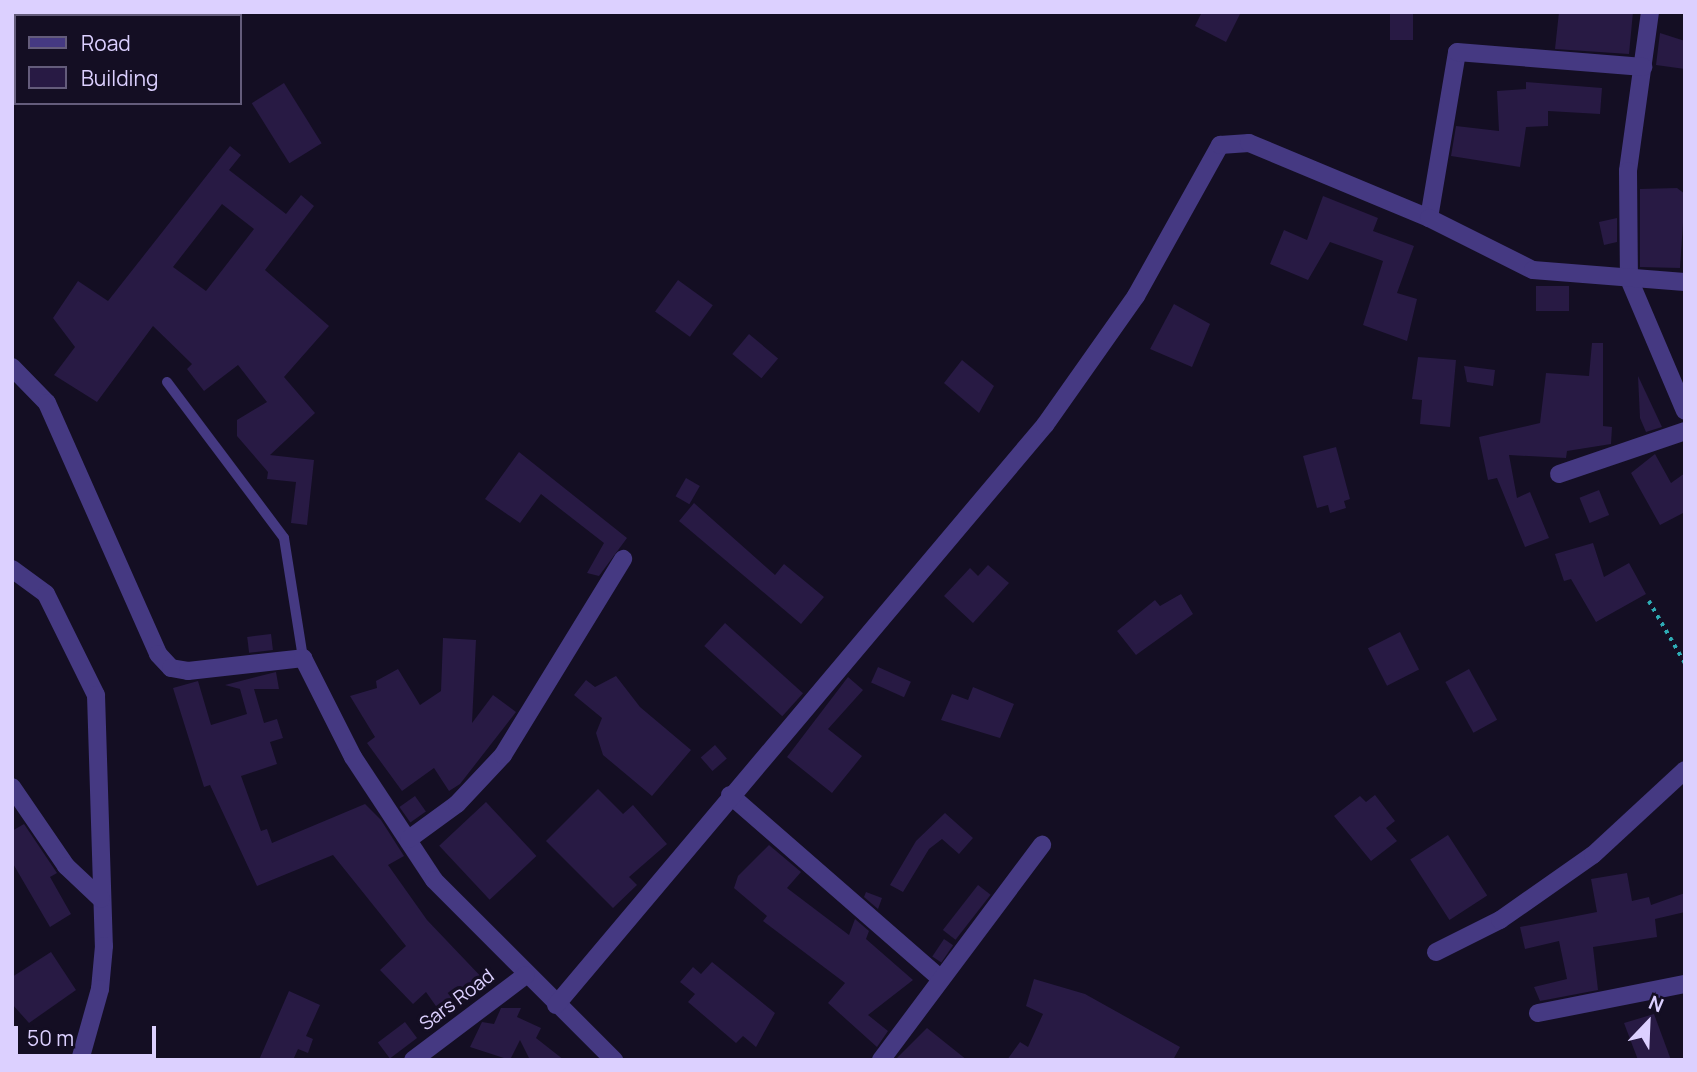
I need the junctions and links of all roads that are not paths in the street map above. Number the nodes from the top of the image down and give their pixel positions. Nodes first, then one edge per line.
1 (1650, 12) edge
2 (1643, 67) junction
3 (1429, 218) junction
4 (1629, 279) junction
5 (1685, 282) edge
6 (12, 367) edge
7 (167, 382) dead end
8 (1685, 411) edge
9 (1685, 431) edge
10 (1559, 474) dead end
11 (623, 559) dead end
12 (12, 569) edge
13 (303, 658) junction
14 (1685, 770) edge
15 (12, 787) edge
16 (730, 794) junction
17 (409, 839) junction
18 (1042, 845) dead end
19 (102, 899) junction
20 (1436, 952) dead end
21 (526, 975) junction
22 (942, 978) junction
23 (1685, 984) edge
24 (556, 1005) junction
25 (1538, 1013) dead end
26 (80, 1060) edge
27 (412, 1060) edge
28 (614, 1060) edge
29 (881, 1060) edge

1 - 2 street
2 - 3 street
2 - 4 street
3 - 4 street
3 - 16 street
4 - 5 street
4 - 8 street
6 - 13 street
7 - 13 lane
9 - 10 street
11 - 17 street
12 - 19 street
13 - 17 street
14 - 20 street
15 - 19 street
16 - 22 street
16 - 24 street
17 - 21 street
18 - 22 street
19 - 26 street
21 - 24 street
21 - 27 street, Sars Road
22 - 29 street
23 - 25 street
24 - 28 street

